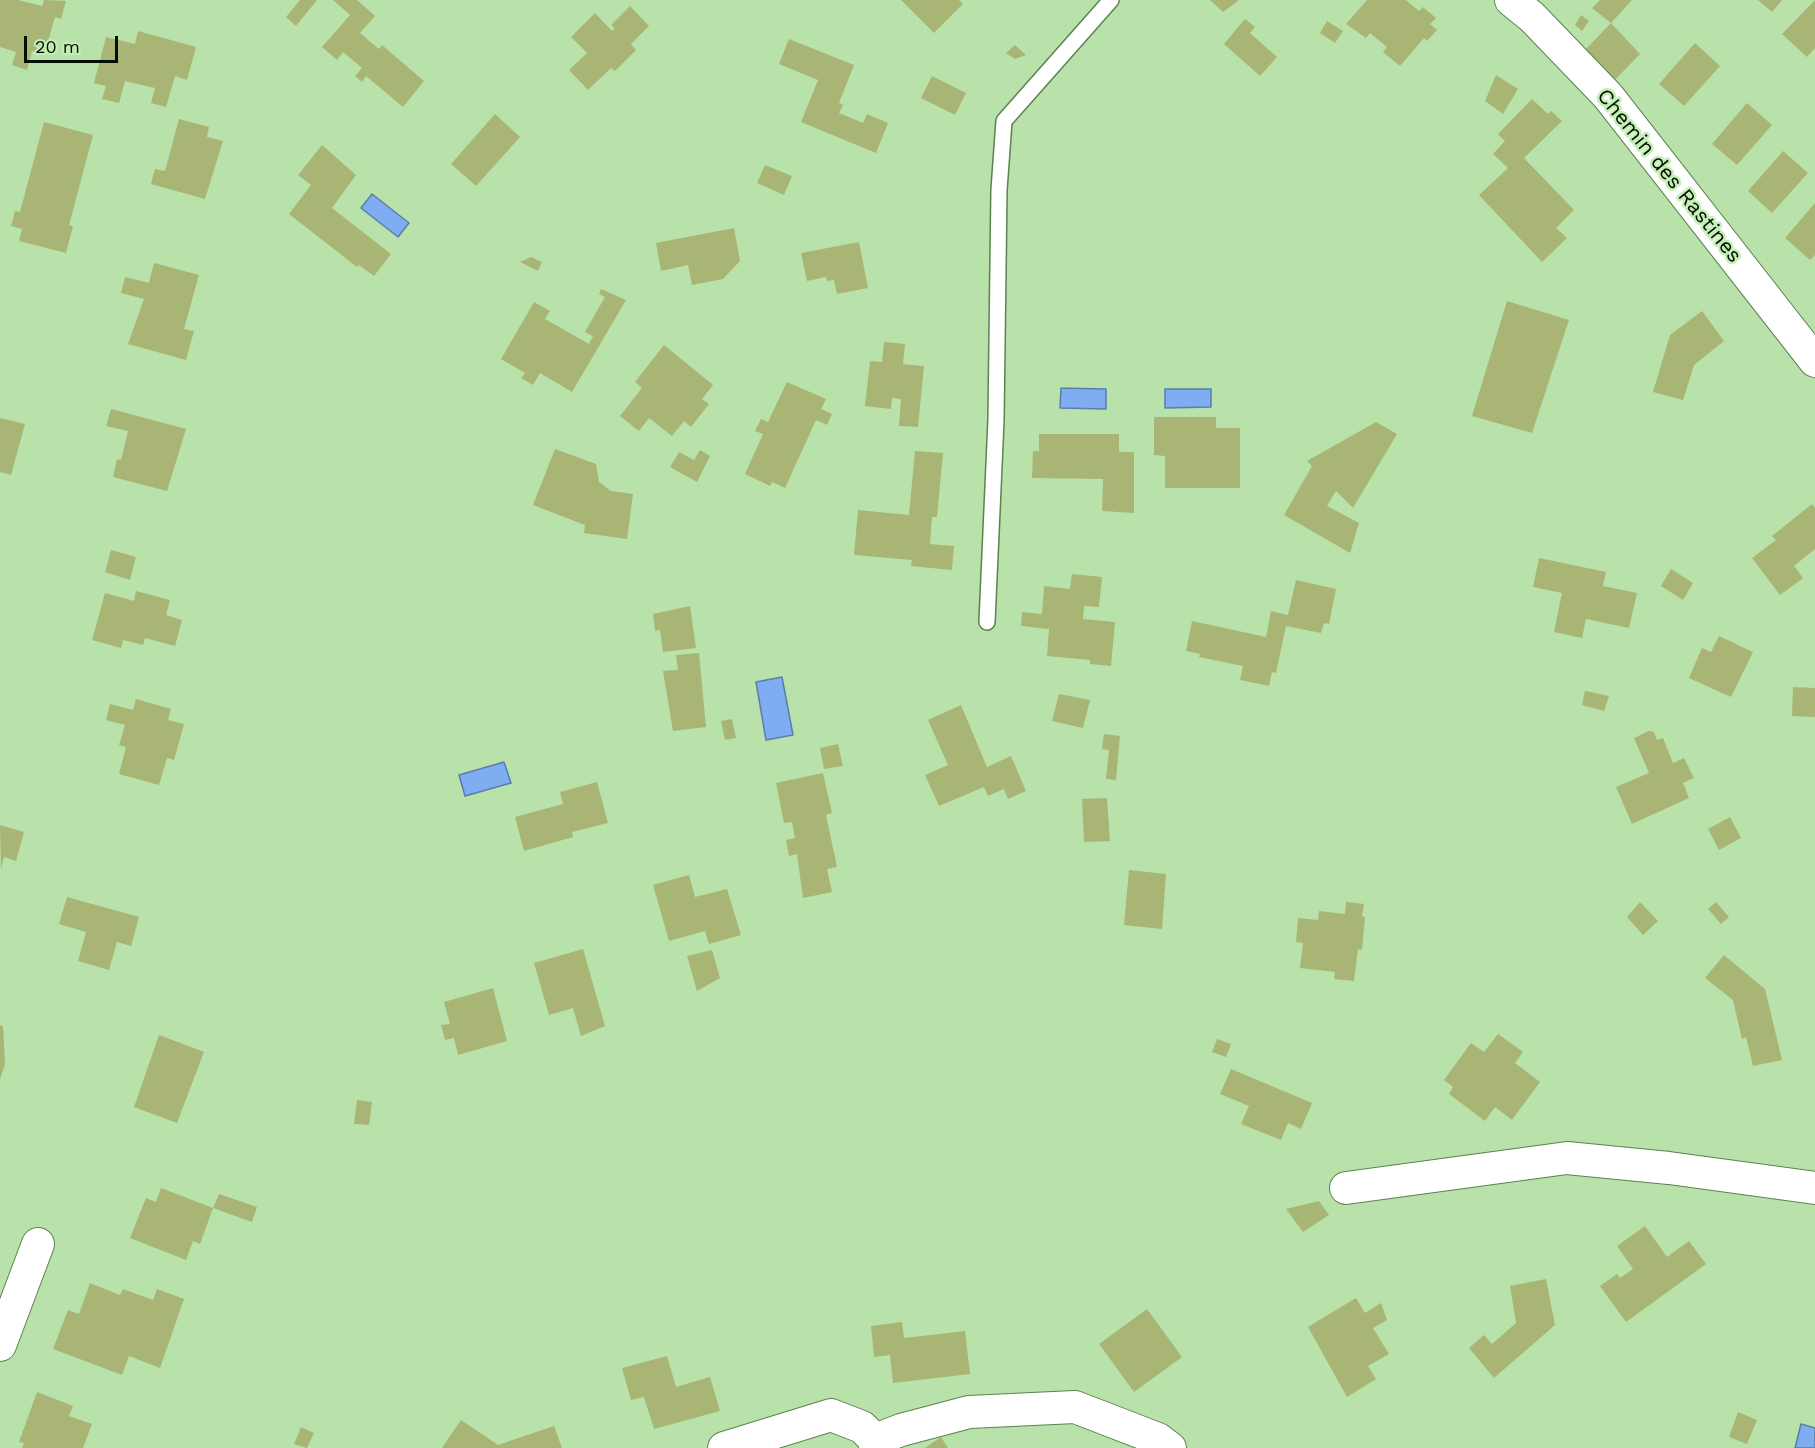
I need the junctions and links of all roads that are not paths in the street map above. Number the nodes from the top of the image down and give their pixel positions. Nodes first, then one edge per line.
1 (1111, 0) edge
2 (1511, 0) edge
3 (1815, 361) edge
4 (987, 622) dead end
5 (1346, 1188) dead end
6 (1815, 1188) edge
7 (38, 1244) dead end
8 (0, 1345) edge
9 (875, 1444) edge
10 (724, 1448) edge
11 (1170, 1448) edge

1 - 4 lane
2 - 3 street, Chemin des Rastines
5 - 6 street
7 - 8 street
9 - 10 street
9 - 11 street

